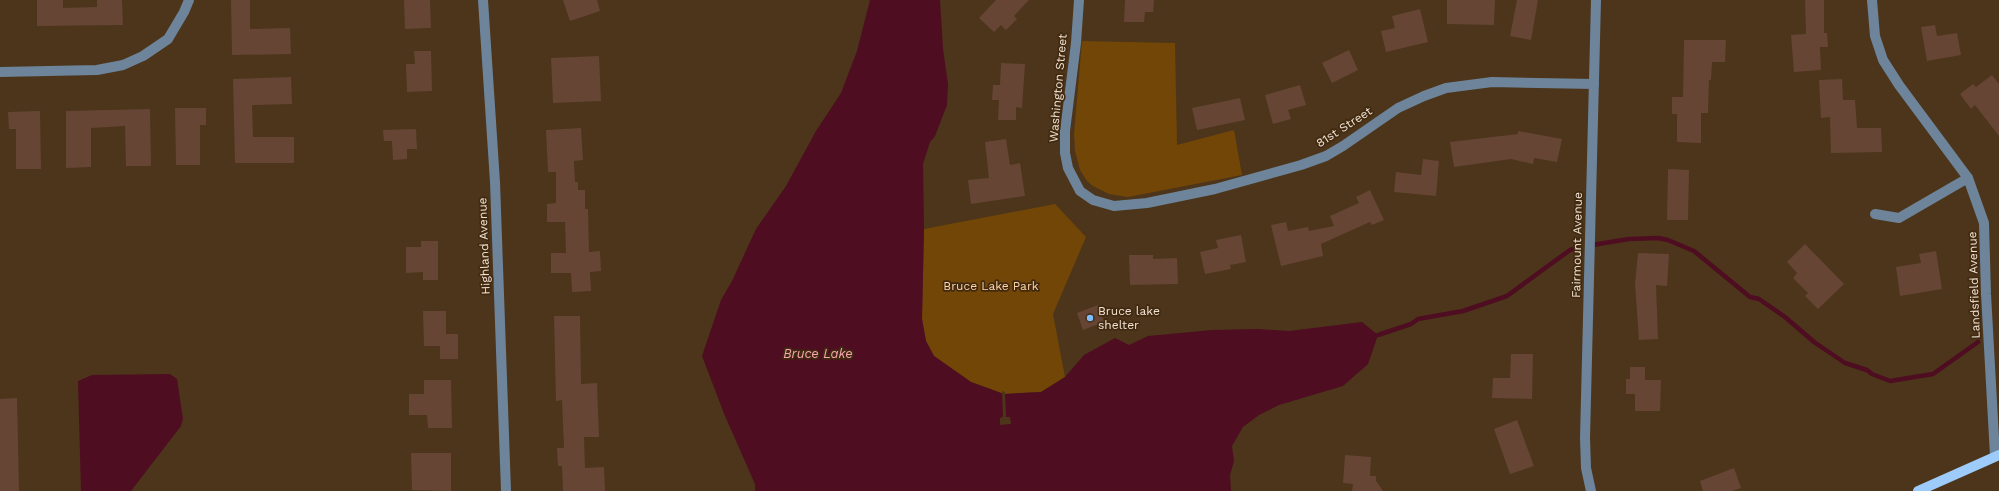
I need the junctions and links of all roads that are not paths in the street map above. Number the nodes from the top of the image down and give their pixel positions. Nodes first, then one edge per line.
1 (189, 0) edge
2 (483, 0) edge
3 (1078, 0) edge
4 (1596, 0) edge
5 (1872, 0) edge
6 (0, 72) edge
7 (1594, 84) junction
8 (1968, 178) junction
9 (1086, 196) joint
10 (1874, 214) dead end
11 (1997, 456) edge
12 (506, 491) edge
13 (1591, 491) edge
14 (1918, 491) edge

1 - 6 street
2 - 12 street, Highland Avenue
3 - 9 street, Washington Street
4 - 7 street, Fairmount Avenue
5 - 8 street, Landsfield Avenue
7 - 9 street, 81st Street
7 - 13 street, Fairmount Avenue
8 - 10 street
8 - 11 street, Landsfield Avenue
11 - 14 main road

